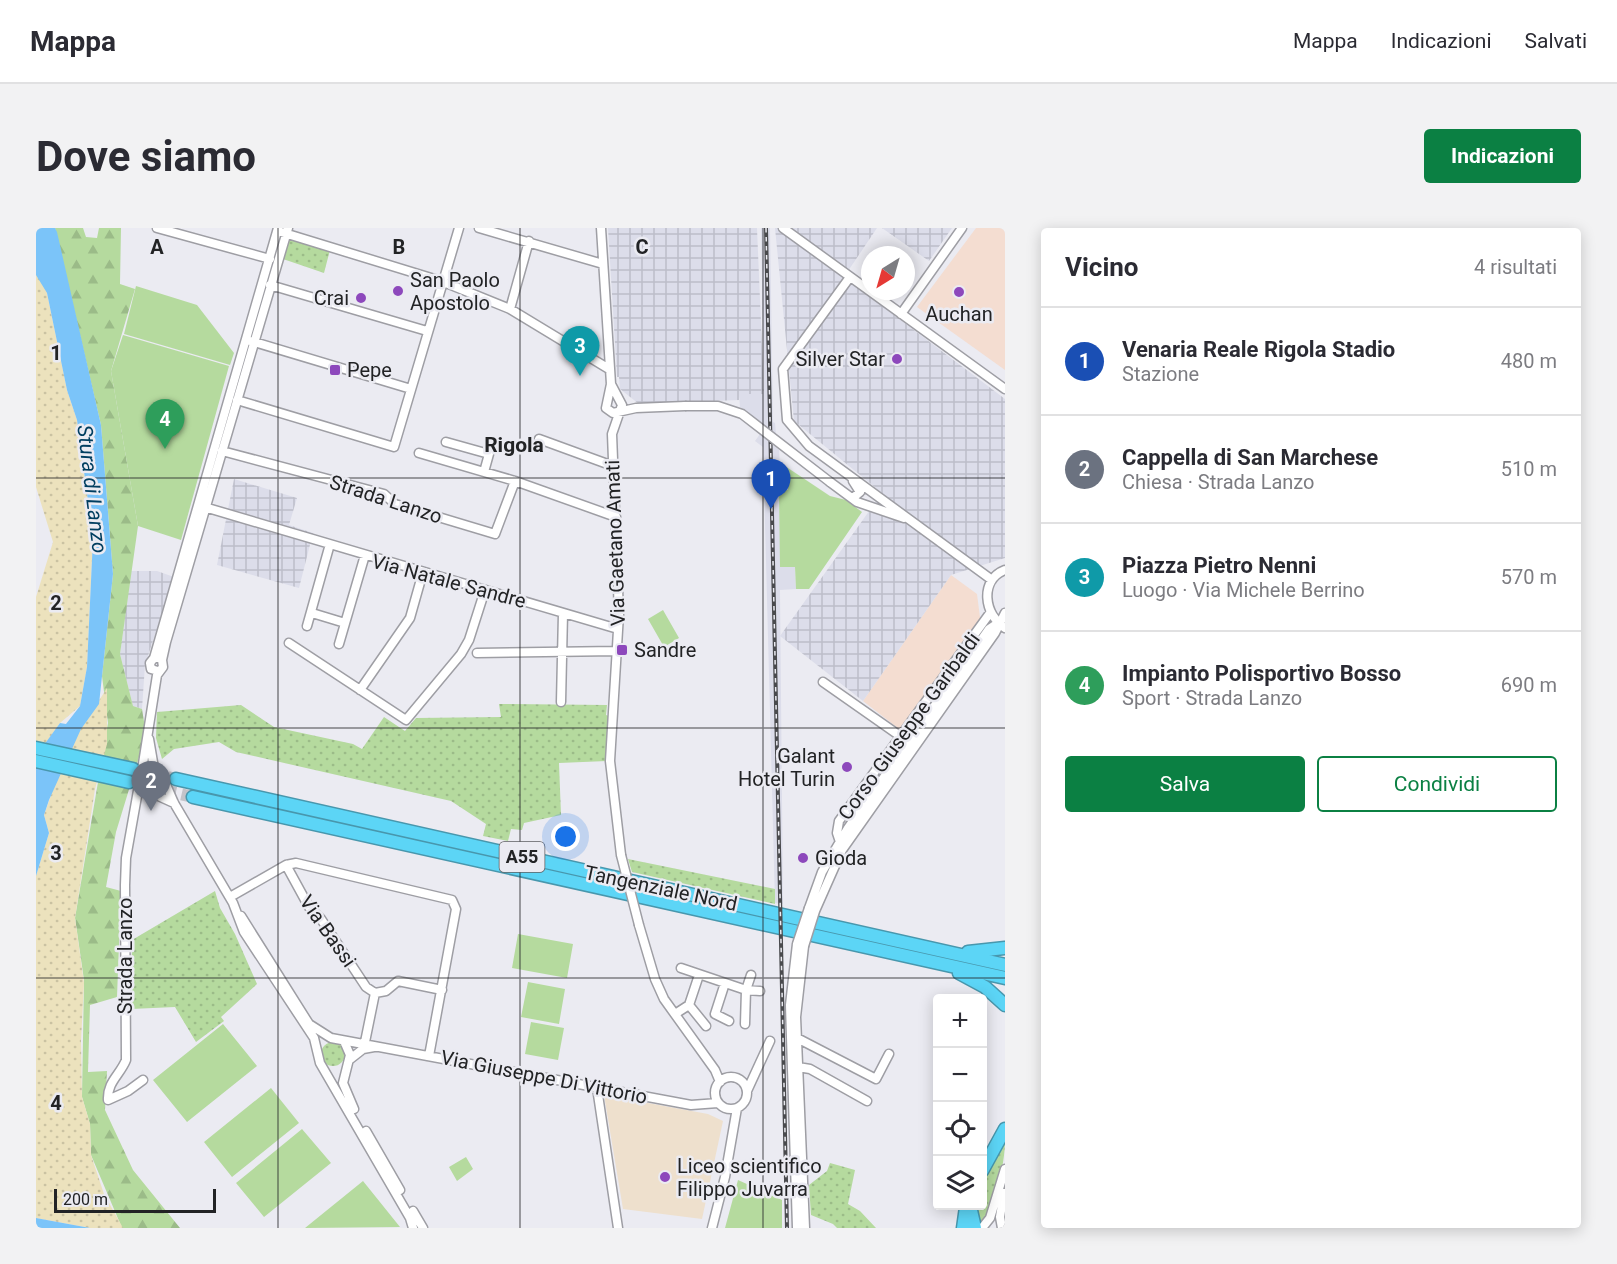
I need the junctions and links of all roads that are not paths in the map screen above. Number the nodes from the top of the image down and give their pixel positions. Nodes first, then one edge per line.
1 (157, 228) edge
2 (459, 228) edge
3 (479, 228) edge
4 (602, 228) edge
5 (783, 228) edge
6 (962, 228) edge
7 (283, 230) edge
8 (529, 241) junction
9 (270, 259) junction
10 (603, 264) junction
11 (850, 277) junction
12 (441, 281) junction
13 (270, 285) junction
14 (510, 309) junction
15 (901, 314) junction
16 (426, 330) junction
17 (250, 341) junction
18 (609, 369) junction
19 (611, 384) junction
20 (1005, 388) edge
21 (411, 389) junction
22 (609, 397) junction
23 (619, 398) junction
24 (237, 400) junction
25 (636, 408) junction
26 (608, 411) junction
27 (618, 412) junction
28 (612, 434) junction
29 (538, 439) dead end
30 (446, 442) dead end
31 (222, 451) junction
32 (419, 453) dead end
33 (613, 466) junction
34 (484, 472) junction
35 (847, 473) junction
36 (514, 481) junction
37 (849, 495) junction
38 (884, 500) junction
39 (202, 507) junction
40 (616, 517) junction
41 (914, 521) junction
42 (330, 544) junction
43 (365, 555) junction
44 (423, 572) junction
45 (1000, 572) edge
46 (485, 590) junction
47 (312, 613) junction
48 (563, 613) junction
49 (990, 613) junction
50 (1005, 613) edge
51 (345, 623) junction
52 (1001, 625) edge
53 (307, 626) dead end
54 (618, 629) junction
55 (289, 643) dead end
56 (339, 644) dead end
57 (617, 651) junction
58 (562, 652) junction
59 (477, 653) dead end
60 (823, 682) dead end
61 (360, 690) junction
62 (561, 702) dead end
63 (148, 732) junction
64 (900, 736) junction
65 (36, 748) edge
66 (36, 761) edge
67 (154, 768) junction
68 (134, 769) junction
69 (170, 780) junction
70 (130, 783) junction
71 (150, 793) junction
72 (193, 796) tunnel mouth
73 (174, 803) junction
74 (136, 808) junction
75 (842, 843) junction
76 (286, 865) junction
77 (230, 897) junction
78 (237, 911) junction
79 (801, 945) junction
80 (1005, 948) edge
81 (951, 953) junction
82 (945, 965) junction
83 (1005, 965) edge
84 (681, 968) dead end
85 (699, 975) junction
86 (751, 975) dead end
87 (1005, 978) edge
88 (725, 983) junction
89 (442, 990) junction
90 (746, 990) junction
91 (760, 991) dead end
92 (375, 993) junction
93 (689, 1005) junction
94 (1005, 1005) edge
95 (675, 1014) junction
96 (729, 1021) dead end
97 (745, 1024) dead end
98 (706, 1026) dead end
99 (331, 1038) junction
100 (797, 1038) junction
101 (344, 1041) junction
102 (770, 1041) dead end
103 (365, 1042) junction
104 (382, 1047) junction
105 (317, 1051) junction
106 (889, 1054) dead end
107 (429, 1056) junction
108 (347, 1063) junction
109 (798, 1067) junction
110 (325, 1069) junction
111 (143, 1080) dead end
112 (723, 1080) junction
113 (597, 1088) junction
114 (745, 1088) junction
115 (867, 1101) dead end
116 (719, 1102) junction
117 (737, 1108) junction
118 (733, 1129) junction
119 (1005, 1129) edge
120 (987, 1163) edge
121 (1005, 1169) edge
122 (1005, 1188) edge
123 (967, 1210) edge
124 (969, 1210) edge
125 (417, 1225) edge
126 (618, 1228) edge
127 (711, 1228) edge
128 (797, 1228) edge
129 (805, 1228) edge
130 (963, 1228) edge
131 (975, 1228) edge
132 (983, 1228) edge
133 (994, 1228) edge
134 (1002, 1228) edge

1 - 9 street
2 - 12 street
3 - 8 street
4 - 10 street
5 - 11 street
6 - 15 street
7 - 9 street
7 - 12 street
7 - 13 street
8 - 10 street
8 - 14 street
9 - 17 street
10 - 18 street
11 - 15 street
11 - 35 street
12 - 14 street
12 - 16 street
13 - 16 street
13 - 17 street
14 - 18 street
15 - 20 street
16 - 21 street
17 - 21 street
17 - 24 street
17 - 39 street
18 - 19 street
19 - 22 street
19 - 23 street
21 - 24 street
22 - 23 street
22 - 26 street
23 - 25 street
23 - 27 street
24 - 31 street
25 - 27 street
25 - 37 street, bridge
26 - 27 street
26 - 28 street, Via Gaetano Amati
27 - 28 street, Via Gaetano Amati
28 - 33 street, Via Gaetano Amati
29 - 33 street
30 - 34 street
31 - 36 street, Strada Lanzo
31 - 39 street
32 - 34 street
33 - 40 street, Via Gaetano Amati
34 - 36 street
35 - 37 street
35 - 38 street
36 - 40 street
37 - 38 street
37 - 41 street
38 - 41 street
39 - 42 street
39 - 63 street, Strada Lanzo
40 - 54 street, Via Gaetano Amati
41 - 45 street
42 - 43 street
42 - 47 street
43 - 44 street, Via Natale Sandre
43 - 51 street, Via Natale Sandre
44 - 46 street, Via Natale Sandre
44 - 61 street
45 - 49 street, Corso Giuseppe Garibaldi
46 - 48 street, Via Natale Sandre
46 - 61 street
47 - 51 street
47 - 53 street
48 - 54 street, Via Natale Sandre
48 - 58 street
49 - 52 street, Corso Giuseppe Garibaldi
49 - 64 street, Corso Giuseppe Garibaldi
50 - 52 street, Corso Giuseppe Garibaldi
51 - 56 street, Via Natale Sandre
52 - 75 street, Corso Giuseppe Garibaldi
54 - 57 street, Via Gaetano Amati
55 - 61 street
57 - 58 street, Via Gaetano Amati
57 - 95 street, Via Gaetano Amati, bridge
58 - 59 street, Via Gaetano Amati
58 - 62 street
60 - 64 street
63 - 67 street
63 - 68 street, Strada Lanzo
64 - 75 street, Corso Giuseppe Garibaldi
65 - 68 highway
66 - 70 highway
67 - 68 street
67 - 69 street
68 - 70 street, Strada Lanzo
69 - 71 street, Strada Lanzo
69 - 73 street
69 - 81 highway, Tangenziale Nord / A55
70 - 71 street
70 - 74 street, Strada Lanzo
71 - 73 street
71 - 74 street, Strada Lanzo
72 - 82 highway, Tangenziale Nord / A55
73 - 77 street
74 - 111 street, Strada Lanzo
75 - 79 street, Corso Giuseppe Garibaldi, bridge
76 - 77 street
76 - 89 street
76 - 92 street, Via Bassi
77 - 78 street
78 - 99 street
78 - 105 street
79 - 100 street, Corso Giuseppe Garibaldi
79 - 128 street, Corso Giuseppe Garibaldi
80 - 81 highway
81 - 83 highway, Tangenziale Nord / A55
82 - 87 highway, Tangenziale Nord / A55
82 - 94 highway
84 - 85 street
85 - 88 street
85 - 93 street
86 - 90 street
88 - 90 street
88 - 96 street
89 - 92 street
89 - 107 street
90 - 91 street
90 - 97 street
92 - 103 street
93 - 95 street
93 - 98 street
95 - 112 street, Via Gaetano Amati
99 - 101 street
99 - 105 street
100 - 106 street
100 - 109 street, Corso Giuseppe Garibaldi
101 - 103 street, Via Giuseppe Di Vittorio
101 - 108 street
102 - 114 street
103 - 104 street, Via Giuseppe Di Vittorio
104 - 107 street, Via Giuseppe Di Vittorio
104 - 108 street, Via Giuseppe Di Vittorio
105 - 110 street
107 - 113 street, Via Giuseppe Di Vittorio
108 - 110 street
108 - 125 street
109 - 115 street
109 - 129 street, Corso Giuseppe Garibaldi
110 - 125 street
112 - 114 street
112 - 116 street
113 - 116 street, Via Giuseppe Di Vittorio
113 - 126 street
114 - 117 street
116 - 117 street
116 - 118 street
117 - 118 street
118 - 127 street
119 - 120 highway
121 - 132 street
122 - 134 street
123 - 130 highway
124 - 131 highway
132 - 133 street

